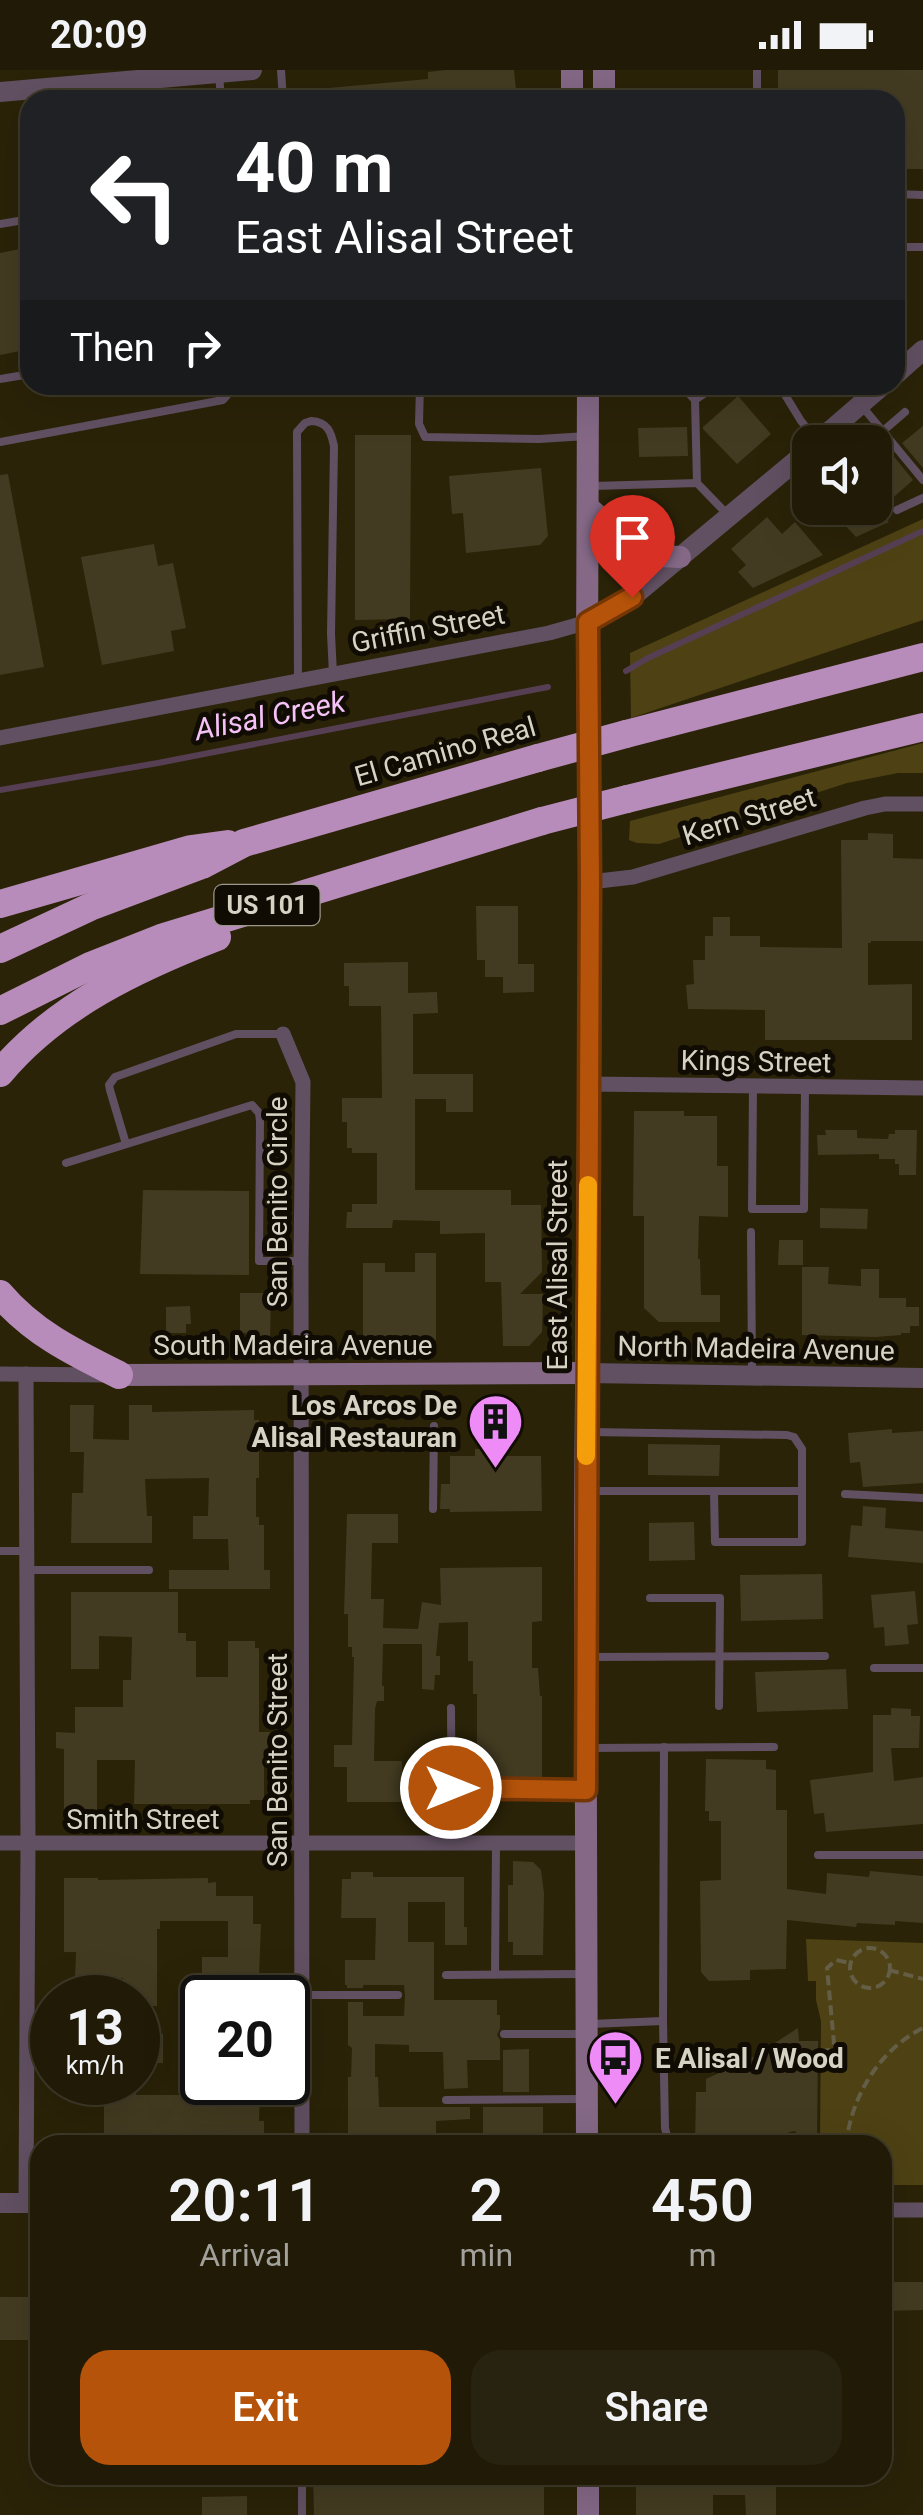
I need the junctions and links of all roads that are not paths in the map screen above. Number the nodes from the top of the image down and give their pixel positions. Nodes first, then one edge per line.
1 (252, 70) edge
2 (219, 73) junction
3 (23, 90) edge
4 (220, 90) edge
5 (227, 395) edge
6 (420, 395) edge
7 (588, 395) edge
8 (690, 395) edge
9 (703, 395) edge
10 (785, 395) edge
11 (871, 395) edge
12 (695, 400) junction
13 (861, 404) junction
14 (905, 412) dead end
15 (805, 425) edge
16 (837, 425) edge
17 (878, 425) edge
18 (891, 425) edge
19 (588, 436) junction
20 (0, 442) edge
21 (892, 443) edge
22 (792, 464) edge
23 (923, 480) edge
24 (697, 483) junction
25 (588, 496) junction
26 (923, 498) edge
27 (898, 510) dead end
28 (729, 517) junction
29 (680, 558) junction
30 (588, 622) junction
31 (917, 657) edge
32 (334, 674) junction
33 (298, 681) junction
34 (923, 726) edge
35 (0, 738) edge
36 (923, 804) edge
37 (244, 842) junction
38 (590, 882) junction
39 (0, 904) edge
40 (270, 904) junction
41 (0, 948) edge
42 (0, 1010) edge
43 (283, 1034) joint
44 (0, 1072) edge
45 (588, 1084) junction
46 (754, 1086) junction
47 (805, 1086) junction
48 (923, 1088) edge
49 (126, 1144) junction
50 (66, 1163) dead end
51 (751, 1232) dead end
52 (301, 1262) junction
53 (0, 1294) edge
54 (587, 1372) junction
55 (0, 1374) edge
56 (26, 1374) junction
57 (302, 1375) junction
58 (752, 1375) junction
59 (119, 1376) junction
60 (923, 1378) edge
61 (434, 1426) dead end
62 (586, 1432) junction
63 (586, 1491) junction
64 (714, 1491) junction
65 (802, 1491) junction
66 (846, 1494) dead end
67 (923, 1498) edge
68 (433, 1508) dead end
69 (0, 1550) edge
70 (26, 1551) junction
71 (27, 1570) junction
72 (149, 1570) dead end
73 (650, 1598) dead end
74 (585, 1656) junction
75 (824, 1656) dead end
76 (720, 1657) junction
77 (874, 1668) dead end
78 (923, 1668) edge
79 (719, 1706) dead end
80 (451, 1708) dead end
81 (774, 1747) dead end
82 (586, 1748) junction
83 (664, 1748) junction
84 (451, 1788) junction
85 (586, 1790) junction
86 (0, 1843) edge
87 (28, 1843) junction
88 (452, 1843) junction
89 (496, 1843) junction
90 (586, 1843) junction
91 (302, 1844) junction
92 (923, 1855) edge
93 (818, 1856) dead end
94 (446, 1974) dead end
95 (496, 1974) junction
96 (586, 1974) junction
97 (301, 1975) edge
98 (310, 1995) edge
99 (398, 1995) dead end
100 (662, 2021) junction
101 (586, 2029) junction
102 (504, 2034) dead end
103 (587, 2098) junction
104 (446, 2100) dead end
105 (302, 2105) edge
106 (32, 2135) edge
107 (302, 2135) edge
108 (587, 2135) edge
109 (667, 2135) edge
110 (0, 2203) edge
111 (30, 2203) edge
112 (892, 2210) edge
113 (923, 2210) edge
114 (302, 2485) edge
115 (588, 2485) edge
116 (302, 2515) edge
117 (588, 2515) edge

1 - 2 street
2 - 3 street
2 - 4 lane
5 - 20 lane
6 - 19 lane
7 - 19 main road, East Alisal Street
8 - 12 lane
9 - 12 lane
10 - 15 lane
11 - 13 street
12 - 24 lane
13 - 16 street
13 - 17 lane
14 - 18 lane
19 - 25 main road, East Alisal Street
21 - 23 lane
22 - 28 street, Griffin Street
24 - 25 lane
24 - 28 lane
25 - 29 main road
25 - 30 main road, East Alisal Street
26 - 27 lane
28 - 29 street, Griffin Street
29 - 30 street, Griffin Street
30 - 32 street, Griffin Street
30 - 38 main road, East Alisal Street
31 - 37 highway, El Camino Real / US 101, bridge
32 - 33 street, Griffin Street
32 - 33 lane
33 - 35 street, Griffin Street
34 - 40 highway, US 101, bridge
36 - 38 street, Kern Street
37 - 39 highway
37 - 41 highway, El Camino Real / US 101
38 - 45 main road, East Alisal Street
40 - 42 highway, US 101
40 - 44 highway
43 - 49 lane
43 - 52 street, San Benito Circle
45 - 46 street, Kings Street
45 - 54 main road, East Alisal Street
46 - 47 street, Kings Street
46 - 47 lane
47 - 48 street, Kings Street
49 - 50 lane
49 - 52 lane
51 - 58 lane
52 - 57 street, San Benito Circle
53 - 59 highway
54 - 57 main road, South Madeira Avenue
54 - 58 street, North Madeira Avenue
54 - 62 main road, East Alisal Street
55 - 56 street, South Madeira Avenue
56 - 59 street, South Madeira Avenue
56 - 70 street
57 - 59 main road, South Madeira Avenue
57 - 91 street, San Benito Street
58 - 60 street, North Madeira Avenue
61 - 68 lane
62 - 63 main road, East Alisal Street
62 - 65 lane
63 - 64 lane
63 - 74 main road, East Alisal Street
64 - 65 lane
64 - 65 lane
66 - 67 lane
69 - 70 lane
70 - 71 street
71 - 72 lane
71 - 87 street
73 - 76 lane
74 - 76 lane
74 - 82 main road, East Alisal Street
75 - 76 lane
76 - 79 lane
77 - 78 lane
80 - 84 lane
81 - 83 lane
82 - 83 lane
82 - 85 main road, East Alisal Street
83 - 100 lane
84 - 85 lane
84 - 88 lane
85 - 90 main road, East Alisal Street
86 - 87 street, Smith Street
87 - 91 street, Smith Street
87 - 106 street
88 - 89 street, Smith Street
88 - 91 street, Smith Street
89 - 90 street, Smith Street
89 - 95 lane
90 - 96 main road, East Alisal Street
91 - 97 street, San Benito Street
92 - 93 lane
94 - 95 lane
95 - 96 lane
96 - 101 main road, East Alisal Street
98 - 99 lane
100 - 101 lane
100 - 109 lane
101 - 102 lane
101 - 103 main road, East Alisal Street
103 - 104 lane
103 - 108 main road, East Alisal Street
105 - 107 street, San Benito Street
110 - 111 street
112 - 113 street
114 - 116 lane
115 - 117 main road

